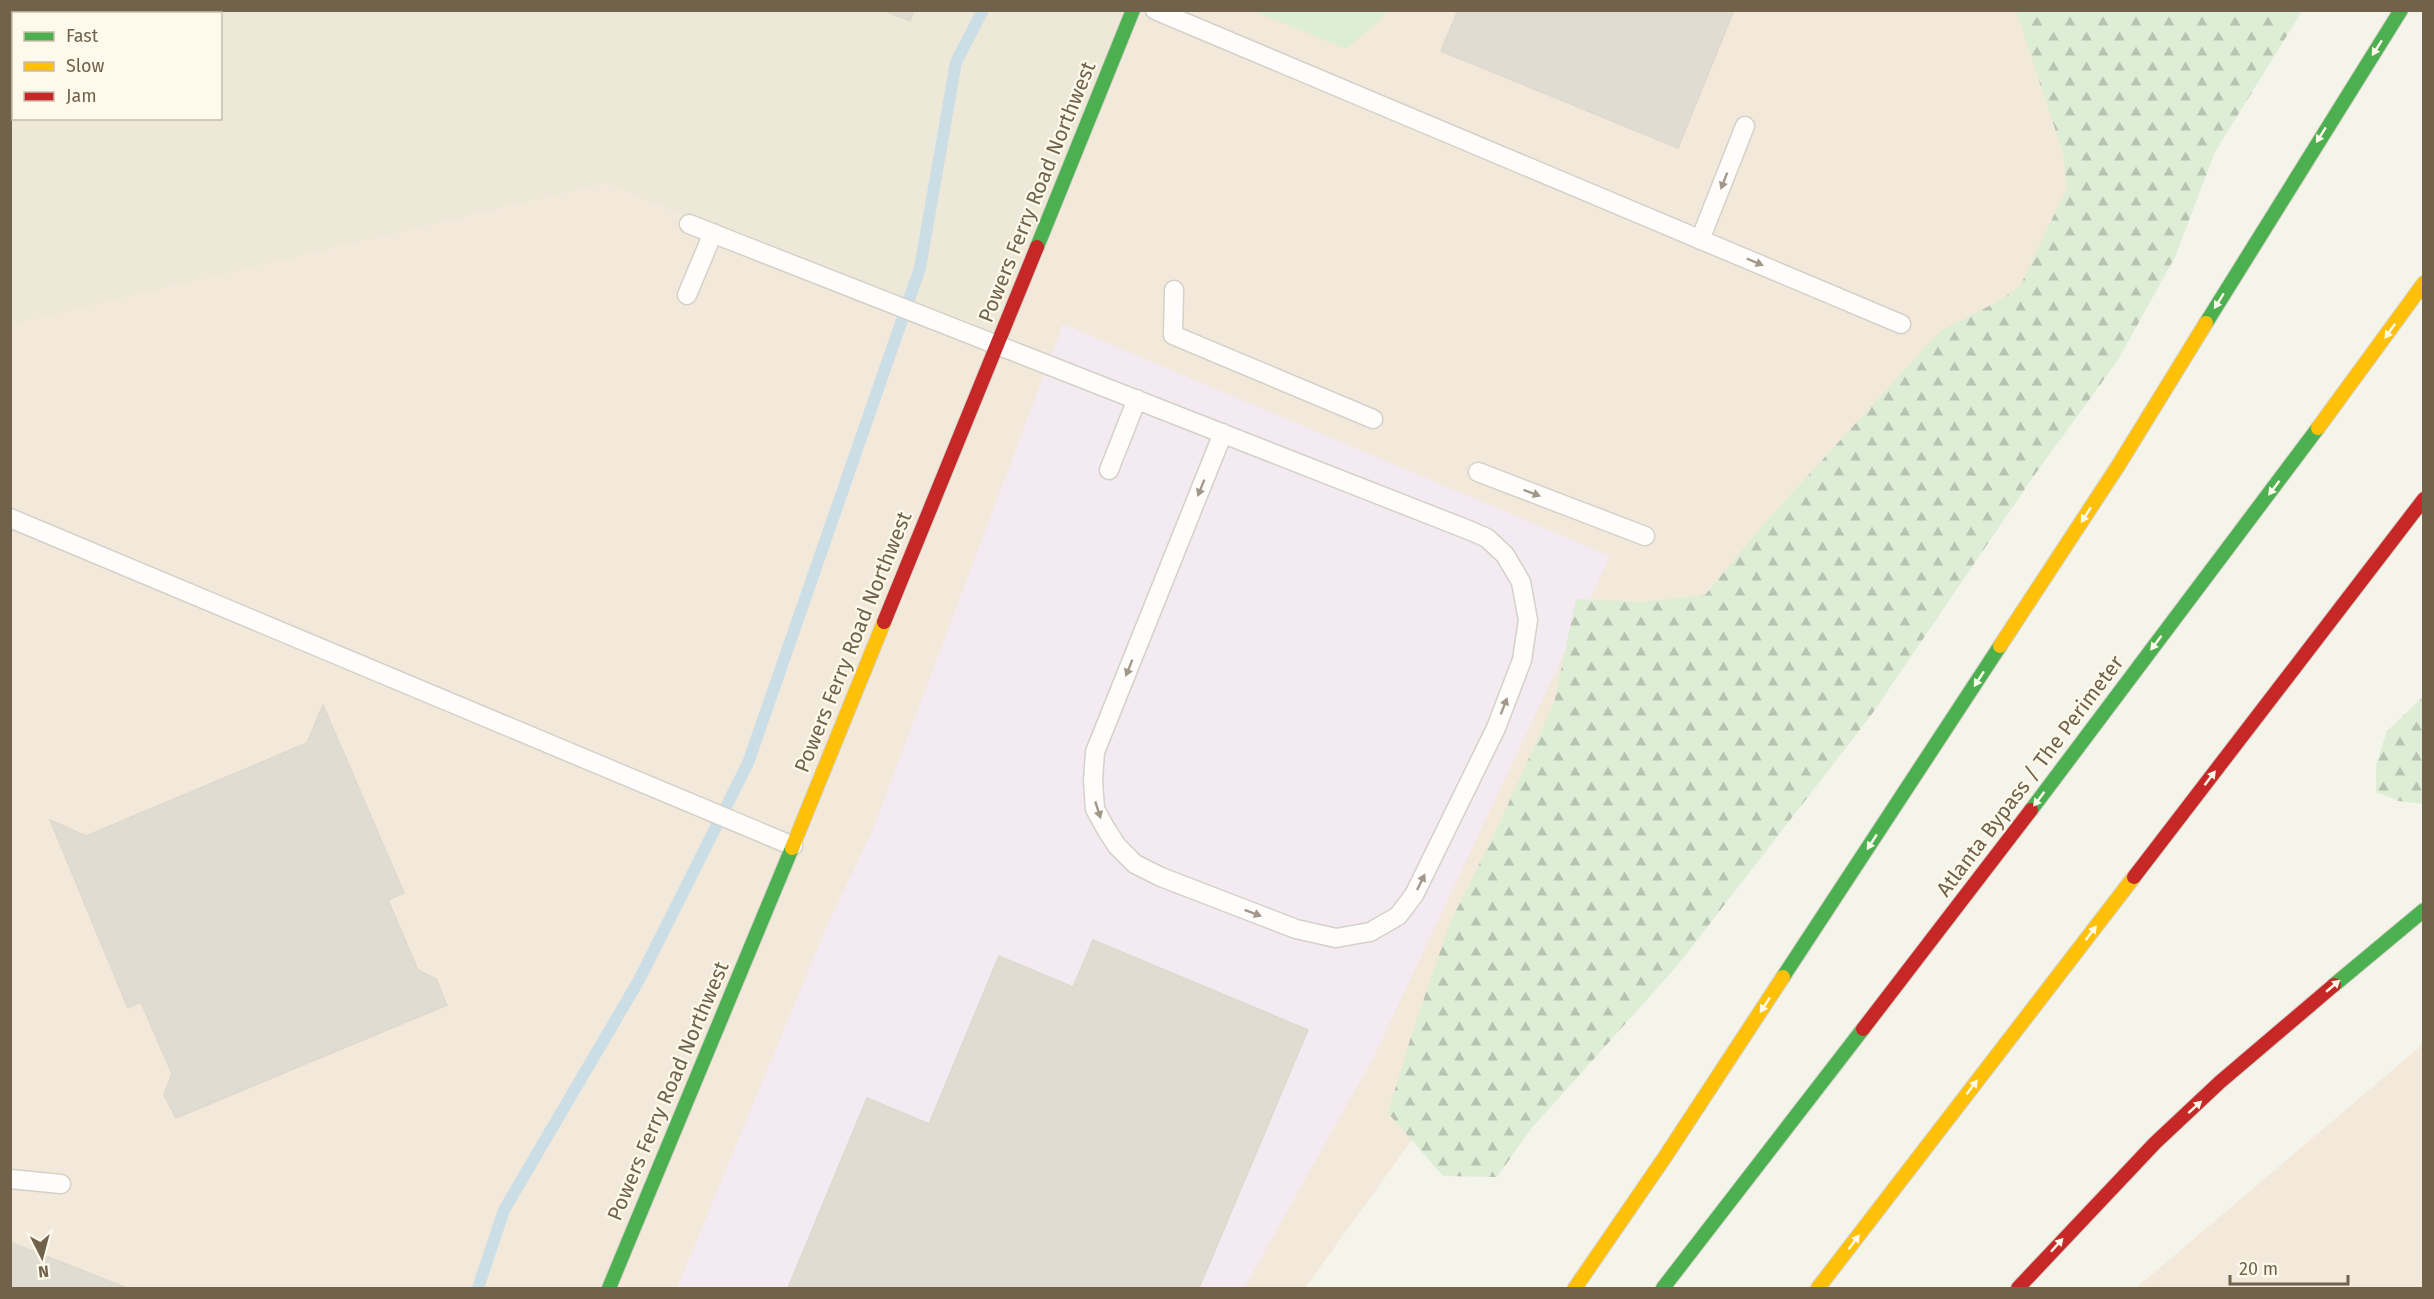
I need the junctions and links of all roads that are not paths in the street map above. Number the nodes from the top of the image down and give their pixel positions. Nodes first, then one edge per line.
1 (1133, 10) edge
2 (1155, 10) edge
3 (2401, 10) edge
4 (1745, 126) dead end
5 (689, 224) dead end
6 (713, 233) junction
7 (1700, 240) junction
8 (2424, 283) edge
9 (1174, 290) dead end
10 (687, 295) dead end
11 (1901, 324) dead end
12 (998, 344) junction
13 (1137, 399) junction
14 (1373, 419) dead end
15 (1223, 433) junction
16 (1109, 470) dead end
17 (1478, 472) dead end
18 (2424, 499) edge
19 (10, 518) edge
20 (1645, 536) dead end
21 (793, 846) junction
22 (2424, 910) edge
23 (10, 1179) edge
24 (61, 1184) dead end
25 (609, 1288) edge
26 (1575, 1288) edge
27 (1663, 1288) edge
28 (1818, 1288) edge
29 (2018, 1288) edge

1 - 12 main road, Powers Ferry Road Northwest
2 - 7 lane
3 -> 26 main road
4 -> 7 lane
5 - 6 lane
6 - 10 lane
6 - 12 lane
7 -> 11 lane
8 -> 27 main road, Atlanta Bypass / The Perimeter
9 - 14 lane
12 - 13 lane
12 - 21 main road, Powers Ferry Road Northwest
13 - 15 lane
13 - 16 lane
15 -> 15 lane
17 -> 20 lane
28 -> 18 main road
19 - 21 lane
21 - 25 main road, Powers Ferry Road Northwest
29 -> 22 main road
23 - 24 lane

